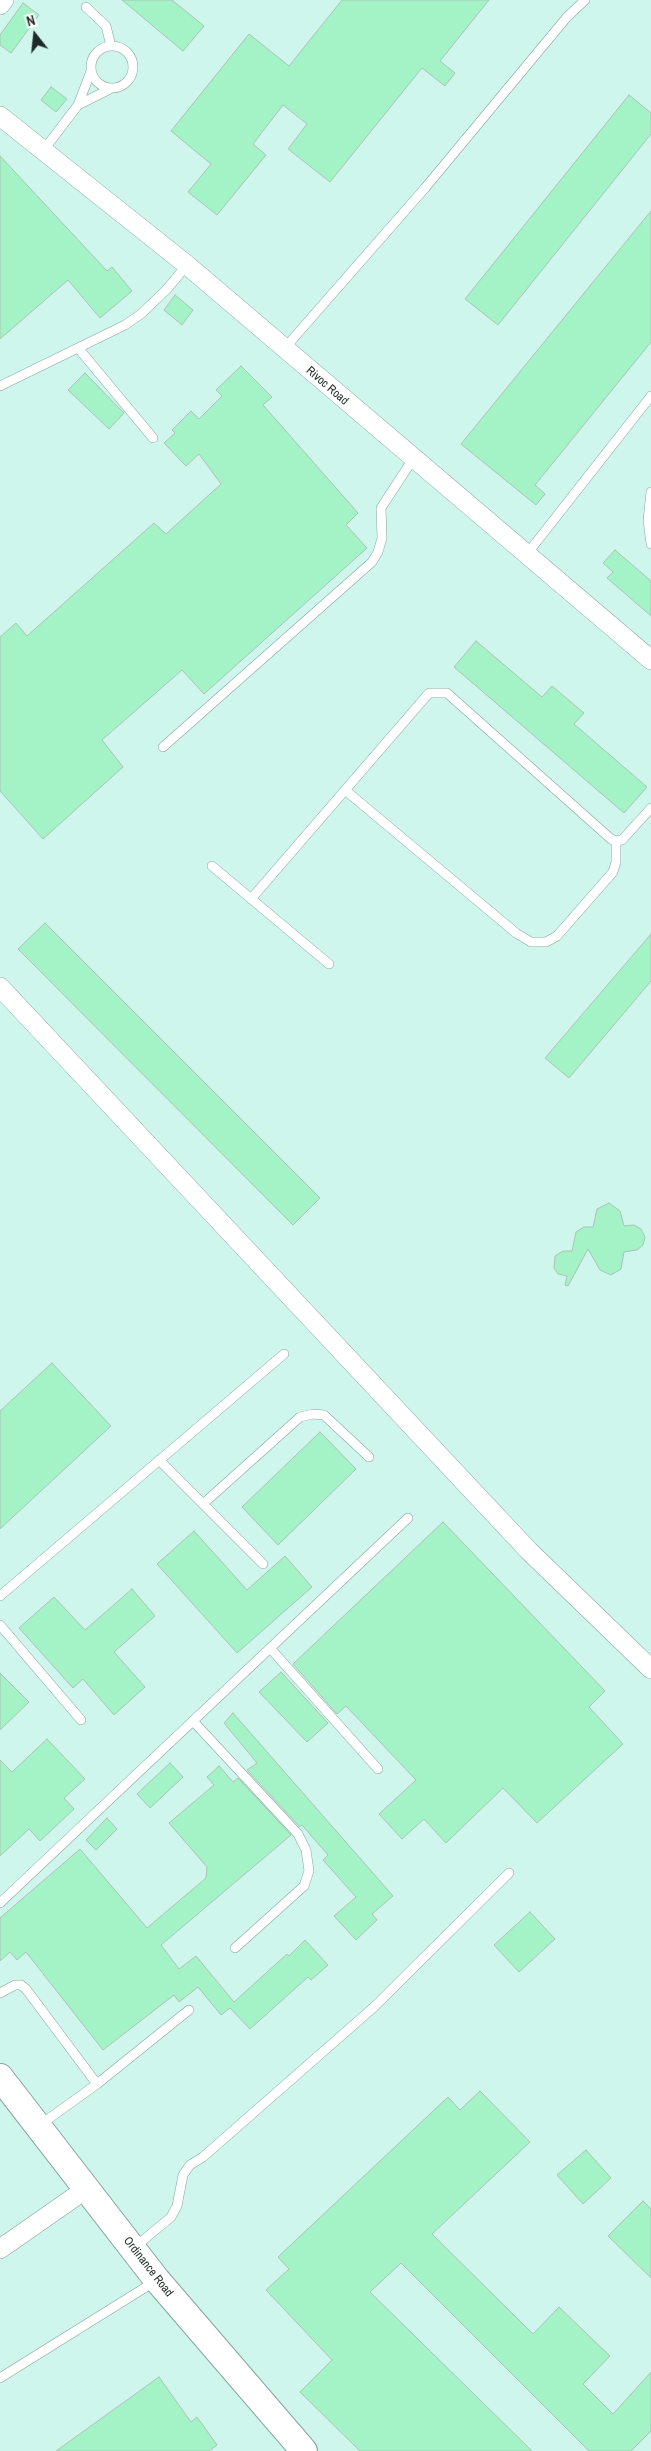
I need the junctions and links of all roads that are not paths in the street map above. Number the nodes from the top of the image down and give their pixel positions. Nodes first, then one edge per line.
1 (4, 0) edge
2 (585, 0) edge
3 (0, 5) edge
4 (86, 7) dead end
5 (111, 46) junction
6 (91, 71) junction
7 (112, 88) junction
8 (78, 105) junction
9 (0, 116) edge
10 (43, 151) junction
11 (187, 265) junction
12 (284, 348) junction
13 (79, 349) junction
14 (0, 386) edge
15 (651, 396) edge
16 (152, 438) dead end
17 (413, 459) junction
18 (651, 492) edge
19 (651, 544) edge
20 (527, 554) junction
21 (651, 660) edge
22 (163, 747) dead end
23 (345, 790) junction
24 (651, 808) edge
25 (616, 841) junction
26 (212, 866) dead end
27 (251, 899) junction
28 (329, 964) dead end
29 (0, 987) edge
30 (284, 1354) dead end
31 (369, 1457) dead end
32 (159, 1460) junction
33 (203, 1504) junction
34 (408, 1518) dead end
35 (263, 1564) dead end
36 (0, 1596) edge
37 (0, 1626) edge
38 (270, 1648) junction
39 (651, 1669) edge
40 (82, 1720) dead end
41 (193, 1721) junction
42 (378, 1769) dead end
43 (509, 1873) dead end
44 (0, 1903) edge
45 (235, 1948) dead end
46 (0, 1993) edge
47 (189, 2010) dead end
48 (0, 2077) edge
49 (97, 2084) junction
50 (38, 2126) junction
51 (86, 2189) junction
52 (0, 2249) edge
53 (133, 2249) junction
54 (157, 2280) junction
55 (0, 2378) edge
56 (304, 2451) edge

1 - 3 street
2 - 12 lane
4 - 5 lane
5 - 6 lane
5 - 7 lane
6 - 7 lane
6 - 8 lane
7 - 8 lane
8 - 10 lane
9 - 10 street, Rivoc Road
10 - 11 street, Rivoc Road
11 - 12 street, Rivoc Road
11 - 13 lane
12 - 17 street, Rivoc Road
13 - 14 lane
13 - 16 lane
15 - 20 lane
17 - 20 street, Rivoc Road
17 - 22 lane
18 - 19 lane
20 - 21 street, Rivoc Road
23 - 25 lane
23 - 25 lane
23 - 27 lane
24 - 25 lane
26 - 27 lane
27 - 28 lane
29 - 39 street
30 - 32 lane
31 - 33 lane
32 - 33 lane
32 - 36 lane
33 - 35 lane
34 - 38 lane
37 - 40 lane
38 - 41 lane
38 - 42 lane
41 - 44 lane
41 - 45 lane
43 - 53 lane
46 - 49 lane
47 - 49 lane
48 - 50 street, Ordinance Road
49 - 50 lane
50 - 51 street, Ordinance Road
51 - 52 street
51 - 53 street, Ordinance Road
53 - 54 street, Ordinance Road
54 - 55 lane
54 - 56 street, Ordinance Road

